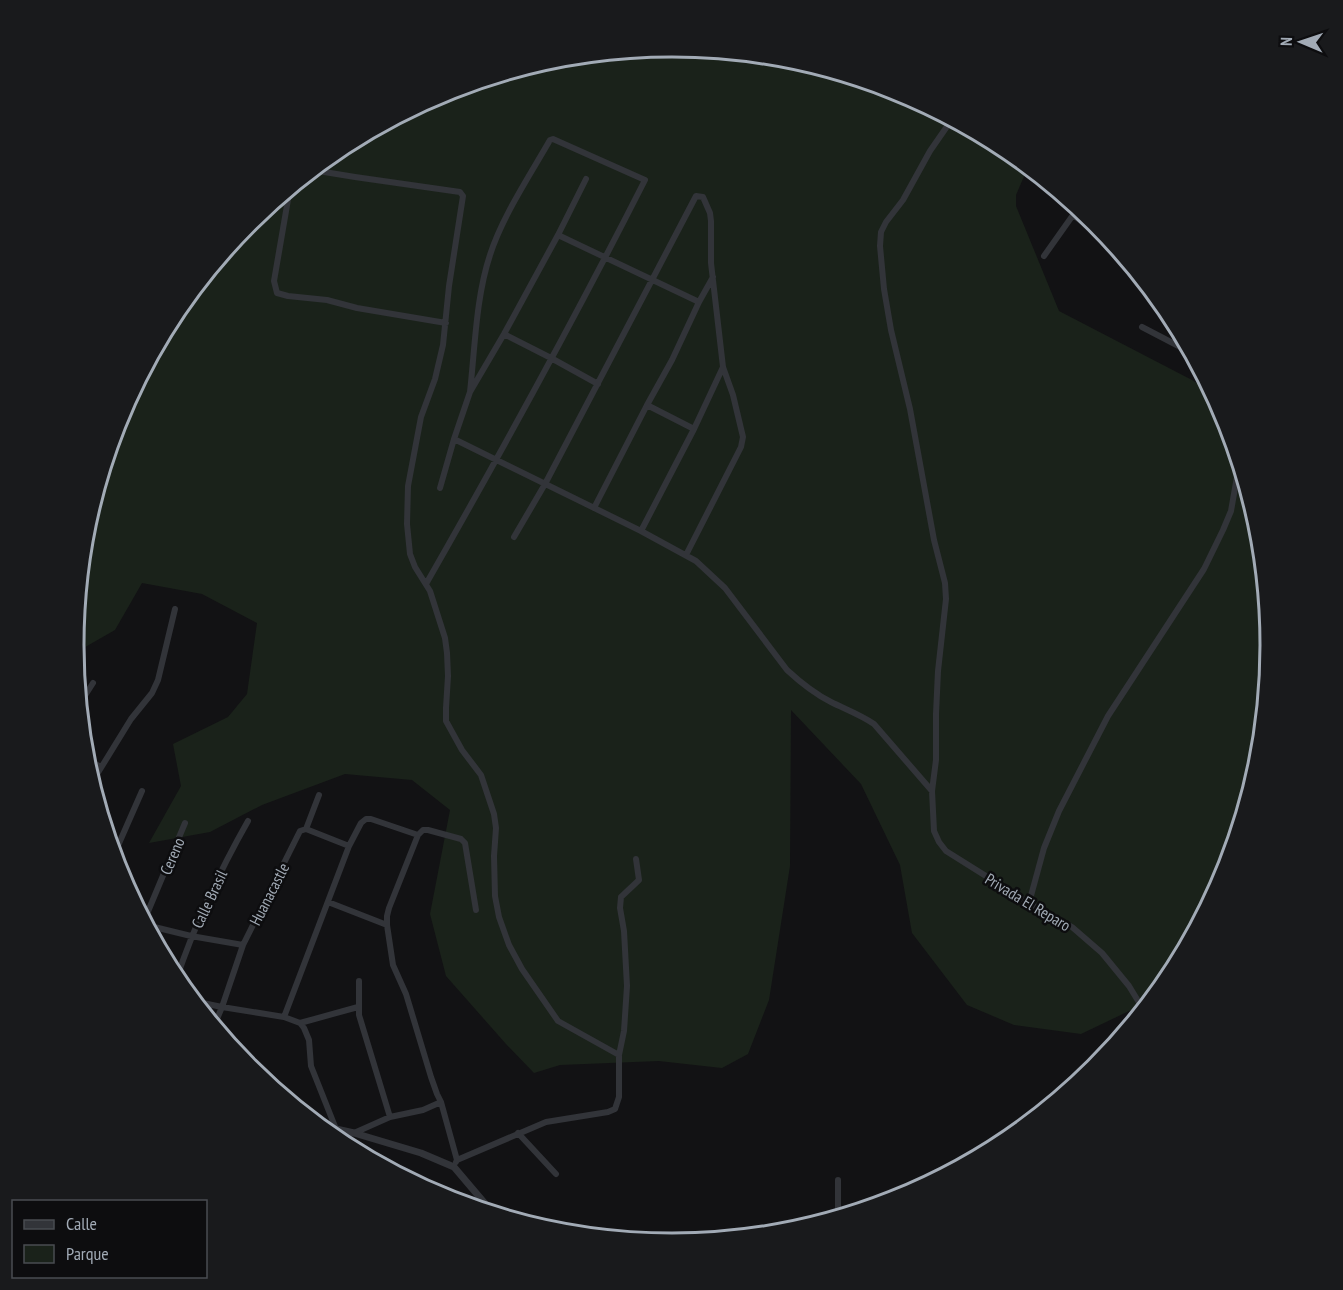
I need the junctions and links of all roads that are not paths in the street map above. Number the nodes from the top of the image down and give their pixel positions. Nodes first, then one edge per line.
1 (947, 126) edge
2 (324, 172) edge
3 (586, 179) dead end
4 (288, 200) edge
5 (1073, 215) edge
6 (558, 235) junction
7 (1044, 256) dead end
8 (606, 257) junction
9 (713, 277) junction
10 (653, 280) junction
11 (699, 302) junction
12 (446, 323) junction
13 (1142, 327) dead end
14 (504, 334) junction
15 (1177, 345) edge
16 (551, 358) junction
17 (723, 368) junction
18 (598, 384) junction
19 (470, 392) junction
20 (647, 405) junction
21 (694, 429) junction
22 (454, 439) junction
23 (497, 459) junction
24 (1236, 483) edge
25 (545, 484) junction
26 (440, 488) dead end
27 (594, 508) junction
28 (641, 531) junction
29 (514, 537) dead end
30 (686, 555) junction
31 (426, 584) junction
32 (175, 609) dead end
33 (93, 683) dead end
34 (86, 694) edge
35 (96, 764) edge
36 (101, 767) junction
37 (98, 772) edge
38 (142, 791) dead end
39 (932, 791) junction
40 (319, 795) dead end
41 (248, 821) dead end
42 (185, 824) dead end
43 (306, 829) junction
44 (418, 835) junction
45 (119, 844) edge
46 (349, 846) junction
47 (636, 860) dead end
48 (328, 902) junction
49 (1029, 903) junction
50 (477, 910) dead end
51 (148, 912) edge
52 (387, 925) junction
53 (156, 927) edge
54 (191, 936) junction
55 (243, 945) junction
56 (180, 968) edge
57 (359, 981) dead end
58 (1139, 1002) edge
59 (205, 1004) edge
60 (222, 1007) junction
61 (358, 1007) junction
62 (284, 1017) junction
63 (217, 1018) edge
64 (300, 1023) junction
65 (619, 1055) junction
66 (441, 1102) junction
67 (390, 1118) junction
68 (335, 1127) edge
69 (339, 1129) edge
70 (354, 1132) junction
71 (518, 1133) junction
72 (455, 1163) junction
73 (556, 1174) dead end
74 (838, 1180) dead end
75 (485, 1203) edge
76 (838, 1209) edge

1 - 39 street, Privada El Reparo
2 - 12 street
3 - 6 street
4 - 12 street
5 - 7 street
6 - 8 street
6 - 14 street
8 - 10 street
8 - 16 street
8 - 19 street
9 - 10 street
9 - 11 street
9 - 17 street
10 - 11 street
10 - 18 street
11 - 20 street
12 - 31 street
13 - 15 street
14 - 16 street
14 - 19 street
16 - 18 street
16 - 23 street
17 - 21 street
17 - 30 street
18 - 25 street
19 - 22 street
20 - 21 street
20 - 27 street
21 - 28 street
22 - 23 street
22 - 26 street
23 - 25 street
23 - 31 street
24 - 49 street
25 - 27 street
25 - 29 street
27 - 28 street
28 - 30 street
30 - 39 street
31 - 65 street
32 - 36 street
33 - 34 street
35 - 36 street
36 - 37 street
38 - 45 street
39 - 49 street, Privada El Reparo
40 - 43 street, Huanacastle
41 - 54 street, Calle Brasil
42 - 51 street, Cereno
43 - 46 street
43 - 55 street, Huanacastle
44 - 46 street
44 - 50 street
44 - 52 street
46 - 48 street
47 - 65 street
48 - 52 street
48 - 62 street
49 - 58 street, Privada El Reparo
52 - 66 street
53 - 54 street
54 - 55 street
54 - 56 street, Calle Brasil
55 - 60 street, Huanacastle
57 - 61 street
59 - 60 street
60 - 62 street
60 - 63 street, Huanacastle
61 - 64 street
61 - 67 street
62 - 64 street
64 - 68 street
65 - 71 street
66 - 67 street
66 - 72 street
67 - 70 street
69 - 70 street
70 - 72 street
71 - 72 street
71 - 73 street
72 - 75 street
74 - 76 street

